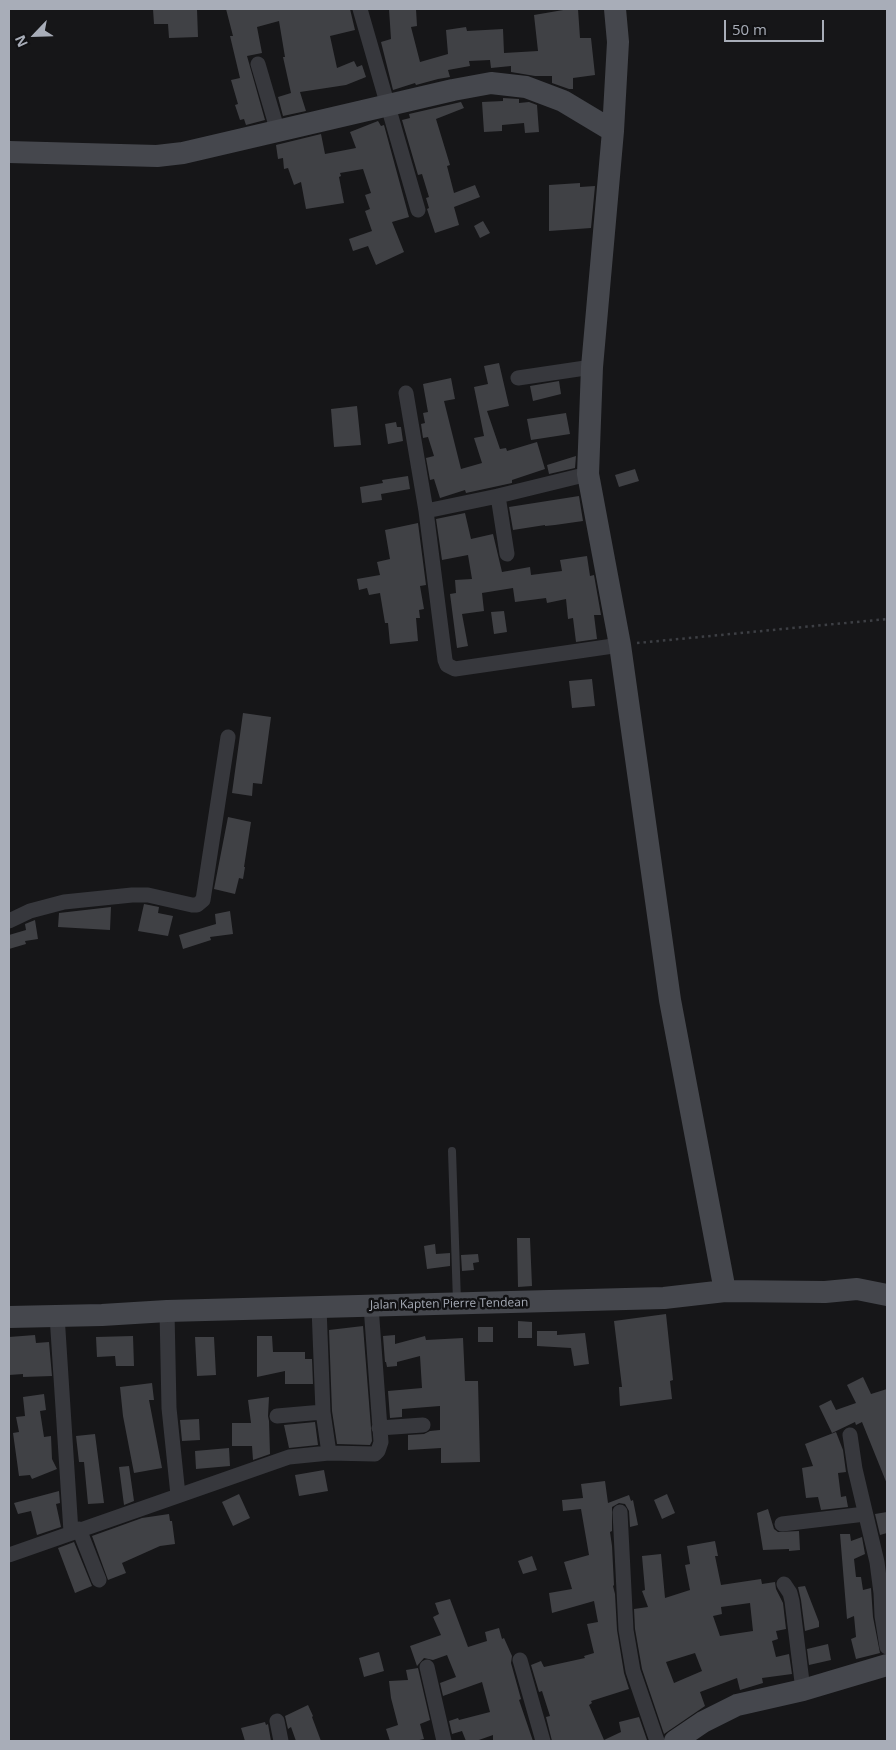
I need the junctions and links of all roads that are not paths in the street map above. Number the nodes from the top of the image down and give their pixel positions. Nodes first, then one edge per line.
1 (360, 9) edge
2 (615, 9) edge
3 (258, 64) dead end
4 (388, 106) junction
5 (278, 132) junction
6 (613, 132) junction
7 (9, 152) edge
8 (418, 210) dead end
9 (592, 368) junction
10 (518, 378) dead end
11 (406, 393) dead end
12 (588, 474) junction
13 (498, 496) junction
14 (426, 511) junction
15 (507, 554) dead end
16 (620, 645) junction
17 (228, 737) dead end
18 (9, 921) edge
19 (452, 1151) dead end
20 (725, 1291) junction
21 (887, 1295) edge
22 (458, 1304) junction
23 (370, 1306) junction
24 (319, 1307) junction
25 (167, 1311) junction
26 (57, 1315) junction
27 (9, 1317) edge
28 (324, 1412) junction
29 (277, 1416) dead end
30 (423, 1424) dead end
31 (379, 1428) junction
32 (850, 1435) dead end
33 (329, 1454) junction
34 (178, 1495) junction
35 (620, 1512) dead end
36 (865, 1514) junction
37 (782, 1524) dead end
38 (75, 1531) junction
39 (9, 1555) edge
40 (99, 1580) dead end
41 (784, 1584) dead end
42 (887, 1647) edge
43 (520, 1660) dead end
44 (887, 1665) edge
45 (427, 1667) dead end
46 (803, 1690) junction
47 (277, 1721) dead end
48 (281, 1741) edge
49 (444, 1741) edge
50 (543, 1741) edge
51 (657, 1741) edge
52 (675, 1741) edge

1 - 4 street
2 - 6 street
3 - 5 street
4 - 5 street
4 - 6 street
4 - 8 street
5 - 7 street
6 - 9 street
9 - 10 street
9 - 12 street
11 - 14 street
12 - 13 street
12 - 16 street
13 - 14 street
13 - 15 street
14 - 16 street
16 - 20 street
17 - 18 street
19 - 22 lane
20 - 21 street, Jalan Kapten Pierre Tendean
20 - 22 street, Jalan Kapten Pierre Tendean
22 - 23 street, Jalan Kapten Pierre Tendean
23 - 24 street, Jalan Kapten Pierre Tendean
23 - 31 street
24 - 25 street, Jalan Kapten Pierre Tendean
24 - 28 street
25 - 26 street, Jalan Kapten Pierre Tendean
25 - 34 street
26 - 27 street, Jalan Kapten Pierre Tendean
26 - 38 street
28 - 29 street
28 - 33 street
30 - 31 street
31 - 33 street
32 - 36 street
33 - 34 street
34 - 38 street
35 - 51 street
36 - 37 street
36 - 42 street
38 - 39 street
38 - 40 street
41 - 46 street
43 - 50 street
44 - 46 street
45 - 49 street
46 - 52 street
47 - 48 street

